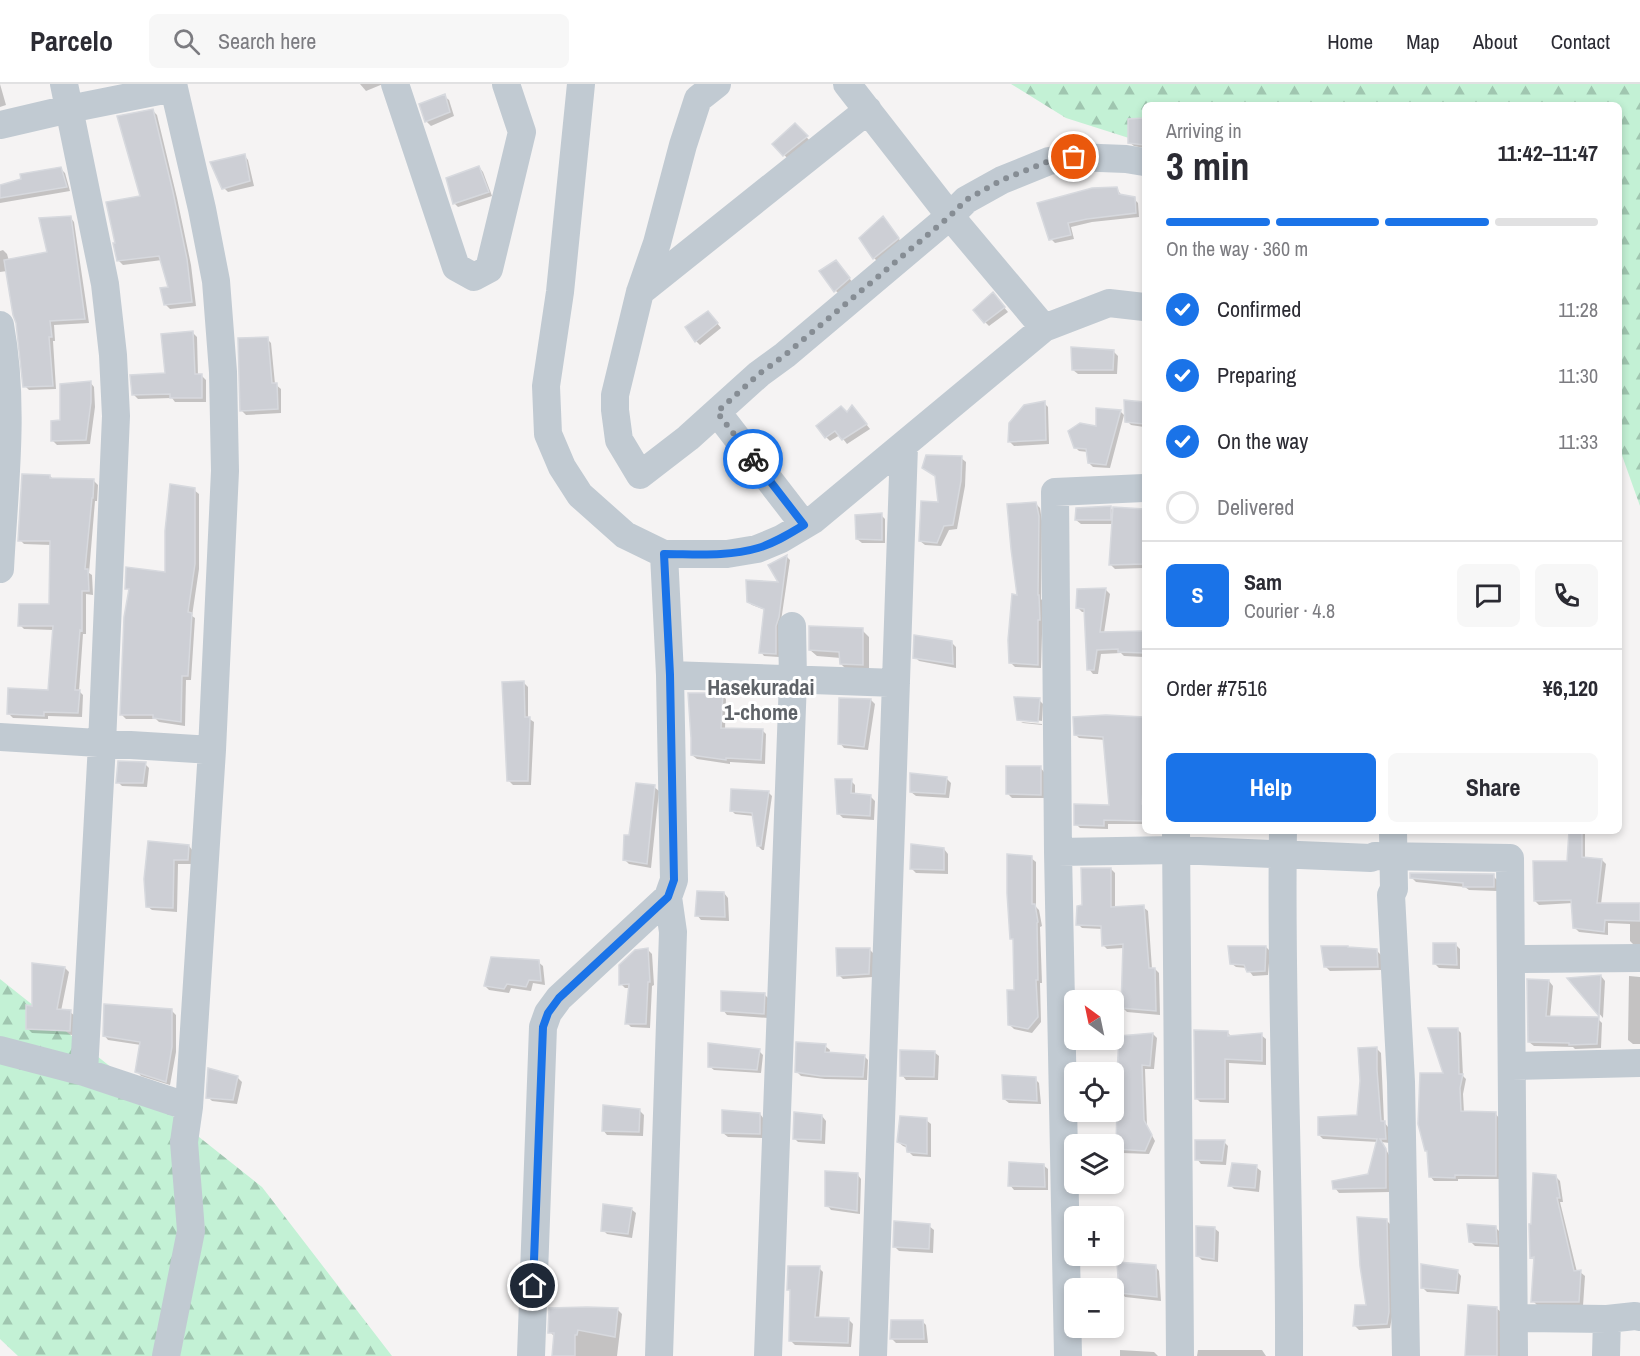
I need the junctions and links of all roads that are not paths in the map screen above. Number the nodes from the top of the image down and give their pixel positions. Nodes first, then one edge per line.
1 (506, 84) edge
2 (581, 84) edge
3 (717, 84) edge
4 (847, 84) edge
5 (173, 86) edge
6 (401, 86) edge
7 (66, 96) edge
8 (868, 110) junction
9 (0, 124) edge
10 (1142, 162) edge
11 (950, 216) junction
12 (640, 292) junction
13 (1142, 307) edge
14 (0, 326) edge
15 (1044, 328) junction
16 (717, 412) junction
17 (904, 446) junction
18 (1142, 488) edge
19 (804, 525) junction
20 (664, 554) junction
21 (0, 569) edge
22 (792, 626) dead end
23 (670, 675) junction
24 (794, 680) junction
25 (896, 683) junction
26 (0, 737) edge
27 (102, 744) junction
28 (212, 750) junction
29 (1176, 840) edge
30 (1283, 843) edge
31 (1393, 844) edge
32 (1058, 852) junction
33 (668, 897) junction
34 (1640, 958) edge
35 (1511, 959) junction
36 (0, 1050) edge
37 (1640, 1063) edge
38 (1512, 1066) junction
39 (84, 1072) junction
40 (189, 1107) junction
41 (1640, 1317) edge
42 (1514, 1318) junction
43 (1607, 1319) junction
44 (166, 1356) edge
45 (531, 1356) edge
46 (659, 1356) edge
47 (768, 1356) edge
48 (873, 1356) edge
49 (1068, 1356) edge
50 (1180, 1356) edge
51 (1289, 1356) edge
52 (1406, 1356) edge
53 (1514, 1356) edge
54 (1606, 1356) edge

1 - 6 street
2 - 20 street
3 - 12 street
4 - 8 street
5 - 7 street
5 - 28 street
7 - 9 street
7 - 27 street
8 - 11 street
8 - 12 street
10 - 11 street
11 - 15 street
11 - 16 street
12 - 16 street
13 - 15 street
14 - 21 street
15 - 17 street
16 - 19 street
17 - 19 street
17 - 25 street
18 - 32 street
19 - 20 street
20 - 23 street
22 - 24 street
23 - 24 street
23 - 33 street
24 - 25 street
24 - 47 street
25 - 48 street
26 - 27 street
27 - 28 street
27 - 39 street
28 - 40 street
29 - 30 street
29 - 32 street
29 - 50 street
30 - 31 street
30 - 51 street
31 - 35 street
31 - 52 street
32 - 49 street
33 - 45 street
33 - 46 street
34 - 35 street
35 - 38 street
36 - 39 street
37 - 38 street
38 - 42 street
39 - 40 street
40 - 44 street
41 - 43 street
42 - 43 street
42 - 53 street
43 - 54 street

